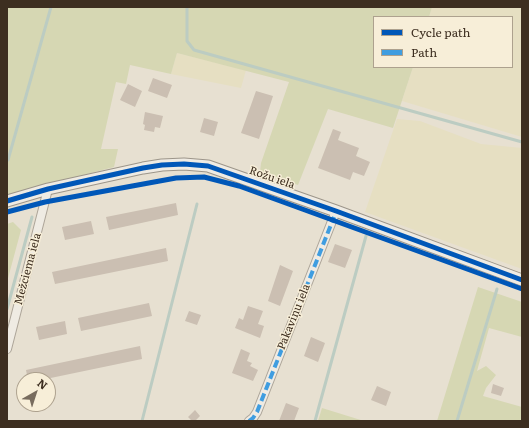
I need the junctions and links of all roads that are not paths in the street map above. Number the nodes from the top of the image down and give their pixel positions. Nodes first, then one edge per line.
1 (48, 189) junction
2 (7, 201) edge
3 (336, 211) junction
4 (522, 280) edge
5 (7, 349) edge
6 (249, 421) edge

1 - 2 street, Rožu iela
1 - 3 street, Rožu iela
1 - 5 street, Mežciema iela
3 - 4 street, Rožu iela
3 - 6 street, Pakaviņu iela

